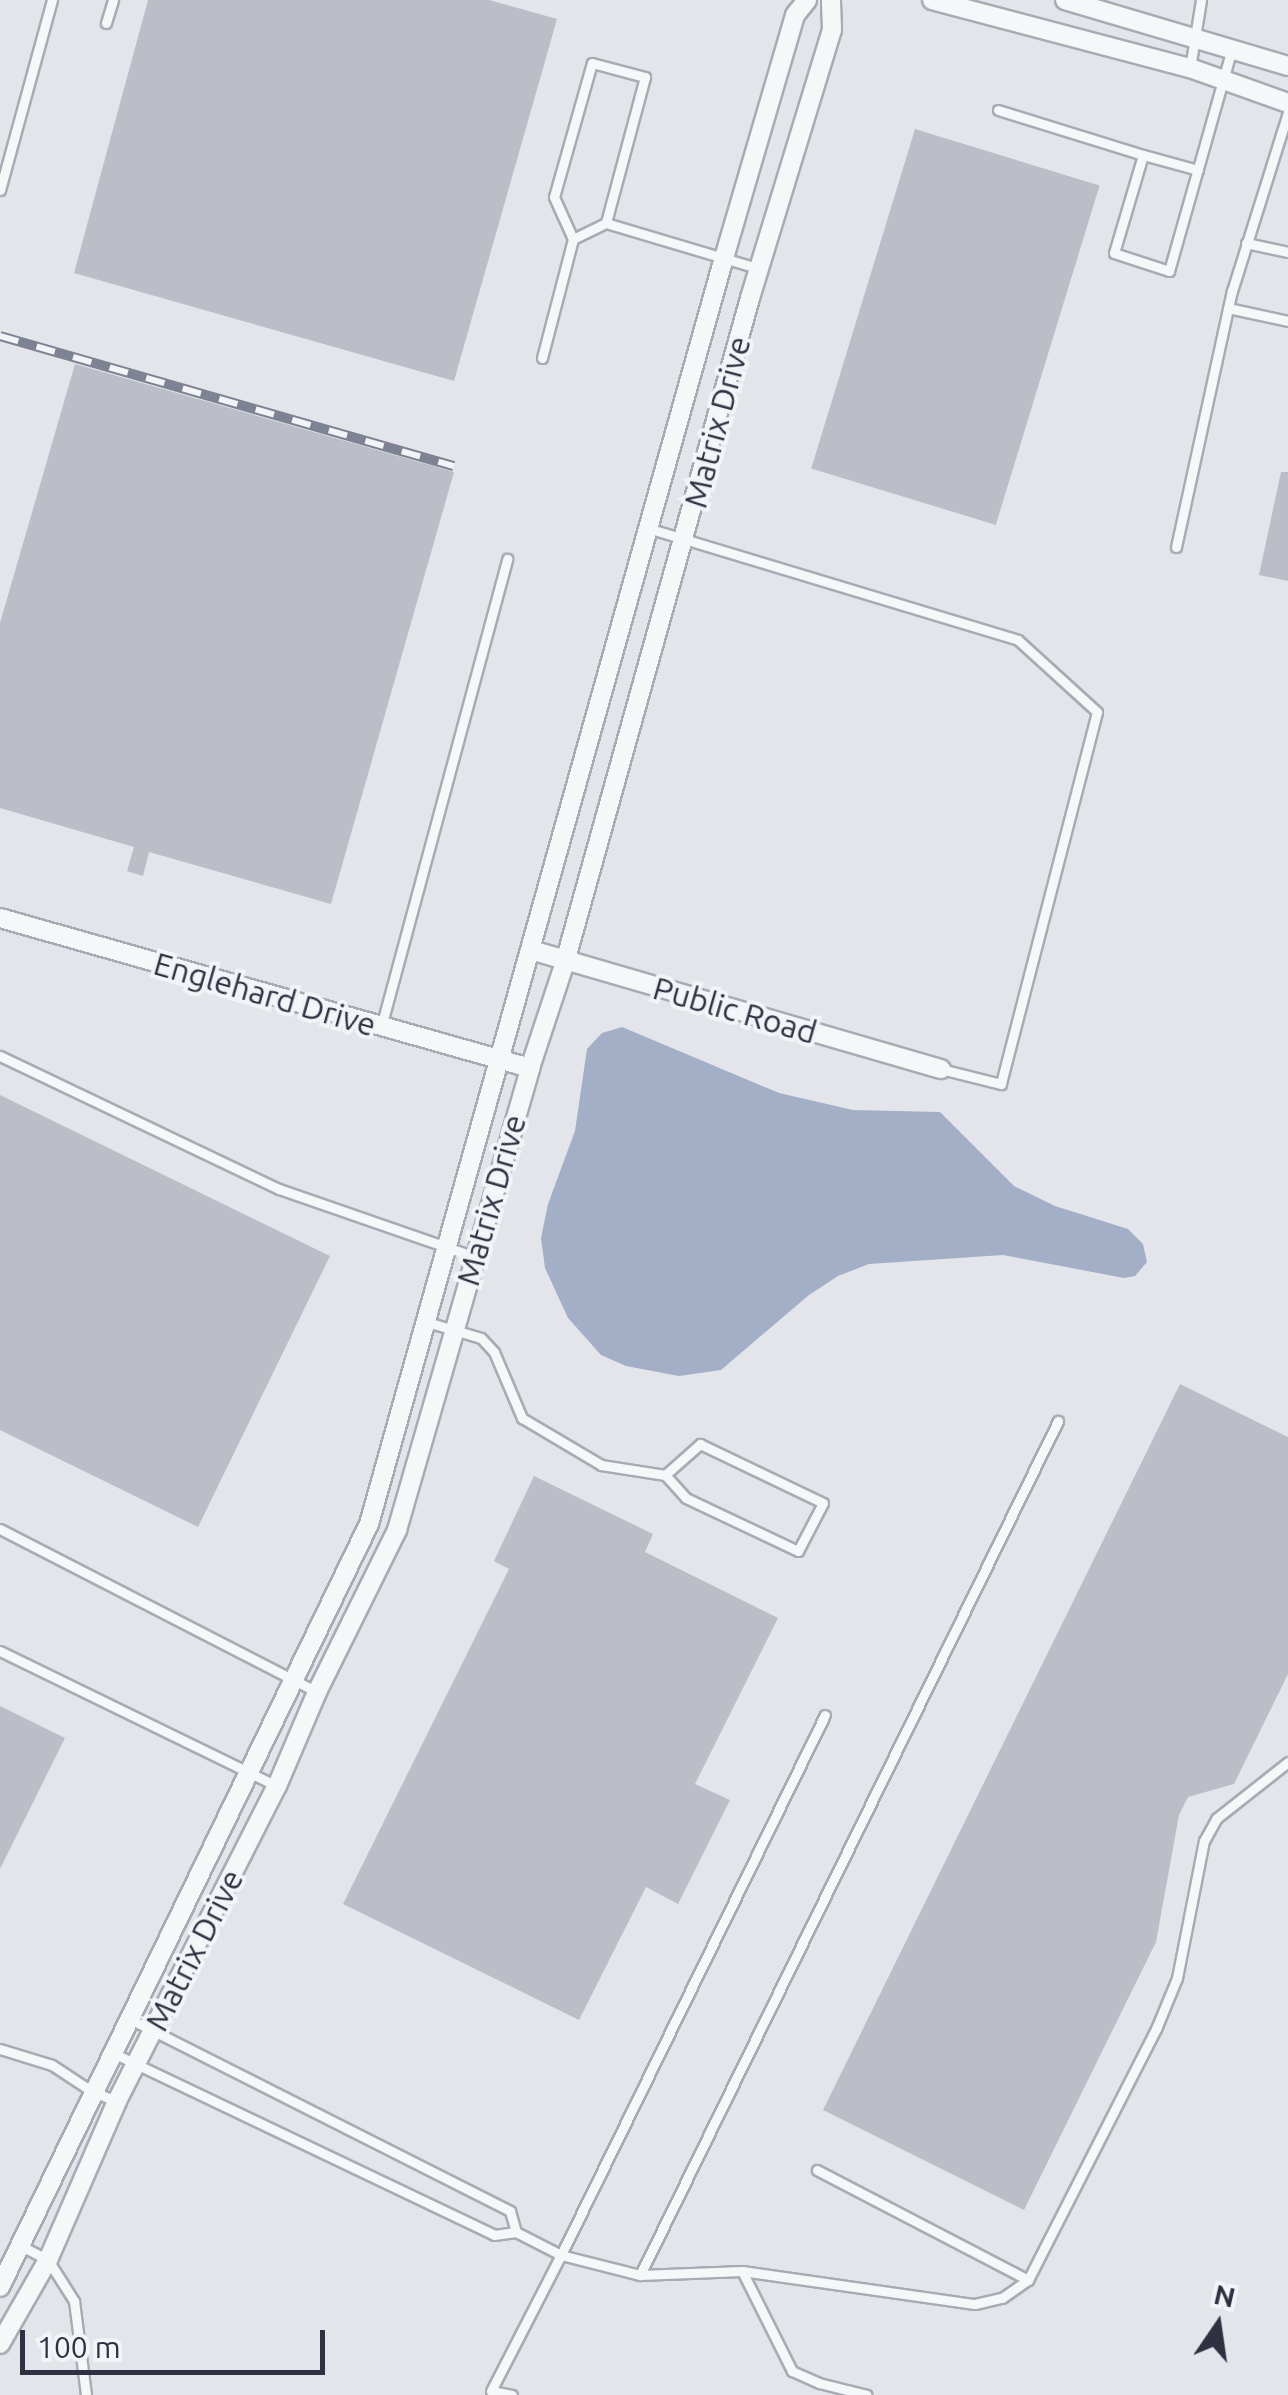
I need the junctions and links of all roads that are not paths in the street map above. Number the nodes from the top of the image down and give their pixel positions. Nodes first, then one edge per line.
1 (52, 0) edge
2 (113, 0) edge
3 (808, 0) edge
4 (831, 0) edge
5 (932, 0) edge
6 (1065, 0) edge
7 (1202, 0) edge
8 (106, 23) dead end
9 (1196, 36) junction
10 (1232, 48) junction
11 (1288, 66) edge
12 (1190, 68) junction
13 (1224, 80) junction
14 (1288, 103) edge
15 (998, 110) dead end
16 (1288, 112) edge
17 (1143, 155) junction
18 (1198, 170) junction
19 (0, 190) edge
20 (606, 222) junction
21 (573, 239) junction
22 (1246, 244) junction
23 (1288, 252) edge
24 (724, 258) junction
25 (760, 269) junction
26 (1228, 308) junction
27 (1288, 321) edge
28 (542, 358) dead end
29 (651, 529) junction
30 (685, 541) junction
31 (1176, 547) dead end
32 (508, 558) dead end
33 (0, 918) edge
34 (531, 950) junction
35 (566, 962) junction
36 (381, 1027) junction
37 (0, 1056) edge
38 (500, 1060) junction
39 (530, 1068) junction
40 (940, 1069) joint
41 (446, 1248) junction
42 (475, 1257) junction
43 (424, 1321) junction
44 (454, 1331) junction
45 (1058, 1422) dead end
46 (665, 1475) junction
47 (0, 1530) edge
48 (0, 1651) edge
49 (294, 1679) junction
50 (318, 1692) junction
51 (825, 1715) dead end
52 (1288, 1762) edge
53 (251, 1771) junction
54 (277, 1786) junction
55 (128, 2019) junction
56 (153, 2030) junction
57 (0, 2049) edge
58 (113, 2053) junction
59 (136, 2064) junction
60 (93, 2092) junction
61 (118, 2102) junction
62 (817, 2170) dead end
63 (516, 2232) junction
64 (21, 2246) junction
65 (561, 2255) junction
66 (48, 2260) junction
67 (742, 2272) junction
68 (640, 2274) junction
69 (1028, 2280) junction
70 (0, 2287) edge
71 (0, 2344) edge
72 (490, 2393) edge
73 (86, 2395) edge
74 (512, 2395) edge
75 (868, 2395) edge

1 - 19 lane
2 - 8 lane
3 - 24 street, Matrix Drive
4 - 25 street, Matrix Drive
5 - 12 street
6 - 9 street
7 - 9 lane
9 - 10 street
9 - 12 lane
10 - 11 street
10 - 13 lane
12 - 13 street
13 - 14 street
13 - 18 lane
15 - 17 lane
16 - 22 lane
17 - 18 lane
17 - 18 lane
20 - 21 lane
20 - 21 lane
20 - 24 lane
21 - 28 lane
22 - 23 lane
22 - 26 lane
24 - 25 lane
24 - 29 street, Matrix Drive
25 - 30 street, Matrix Drive
26 - 27 lane
26 - 31 lane
29 - 30 lane
29 - 34 street, Matrix Drive
30 - 35 street, Matrix Drive
30 - 40 lane
32 - 36 lane
33 - 36 street, Englehard Drive
34 - 35 street, Public Road
34 - 38 street, Matrix Drive
35 - 39 street, Matrix Drive
35 - 40 street, Public Road
36 - 38 street, Englehard Drive
37 - 41 lane
38 - 39 street, Englehard Drive
38 - 41 street, Matrix Drive
39 - 42 street, Matrix Drive
41 - 42 lane
41 - 43 street, Matrix Drive
42 - 44 street, Matrix Drive
43 - 44 lane
43 - 49 street, Matrix Drive
44 - 46 lane
44 - 50 street, Matrix Drive
45 - 68 lane
46 - 46 lane
47 - 49 lane
48 - 53 lane
49 - 50 lane
49 - 53 street, Matrix Drive
50 - 54 street, Matrix Drive
51 - 65 lane
52 - 69 lane
53 - 54 lane
53 - 55 street, Matrix Drive
54 - 56 street, Matrix Drive
55 - 56 lane
55 - 58 street, Matrix Drive
56 - 59 street, Matrix Drive
56 - 63 lane
57 - 60 lane
58 - 59 lane
58 - 60 street, Matrix Drive
59 - 61 street, Matrix Drive
59 - 63 lane
60 - 61 lane
60 - 64 street, Matrix Drive
61 - 66 street, Matrix Drive
62 - 69 lane
63 - 65 lane
64 - 66 lane
64 - 70 street, Matrix Drive
65 - 68 lane
65 - 72 lane
66 - 71 street, Matrix Drive
66 - 73 lane
67 - 68 lane
67 - 69 lane
67 - 75 lane
72 - 74 lane

